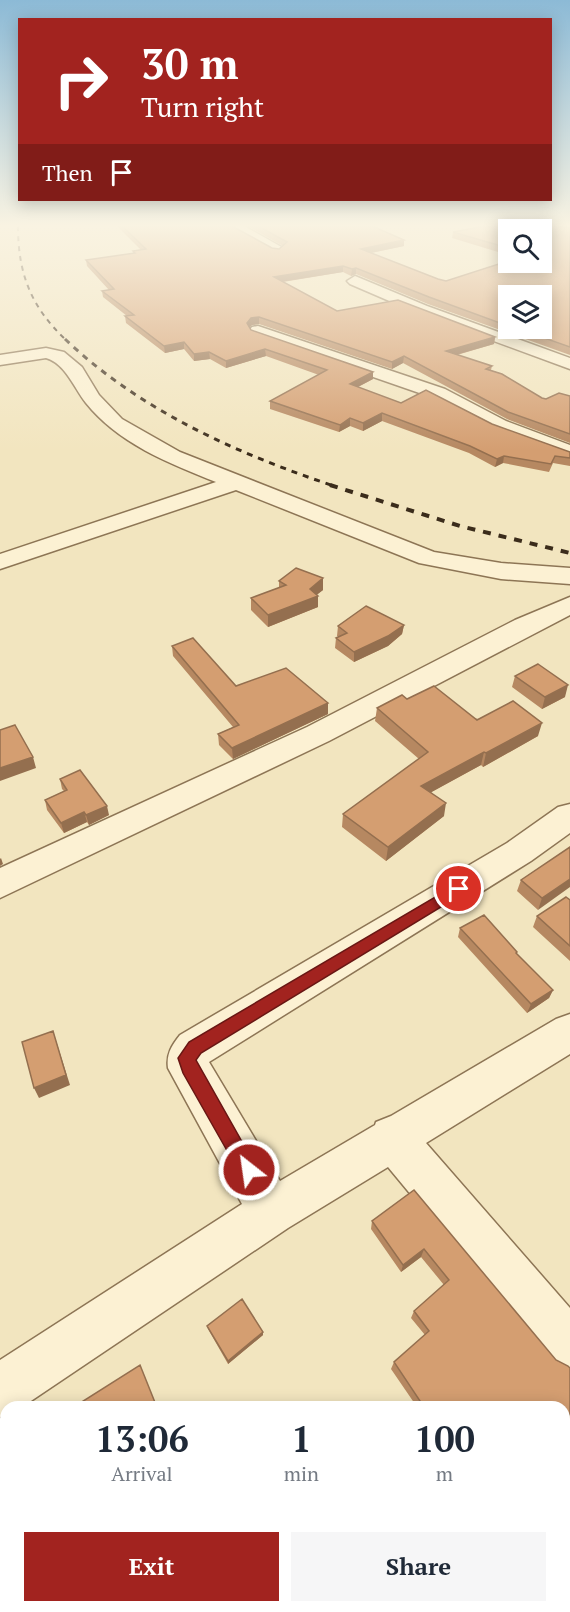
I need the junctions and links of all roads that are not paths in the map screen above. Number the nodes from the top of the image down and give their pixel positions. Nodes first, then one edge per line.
1 (403, 301) edge
2 (258, 331) edge
3 (0, 360) edge
4 (570, 364) edge
5 (570, 452) edge
6 (235, 483) junction
7 (0, 562) edge
8 (570, 576) edge
9 (570, 605) edge
10 (570, 816) edge
11 (0, 884) edge
12 (570, 1032) edge
13 (392, 1137) junction
14 (272, 1212) junction
15 (570, 1347) edge
16 (0, 1391) edge

1 - 4 street
2 - 5 street
3 - 6 street
6 - 7 street
6 - 8 street
9 - 11 street
10 - 14 street
12 - 13 street
13 - 14 street
13 - 15 street
14 - 16 street

